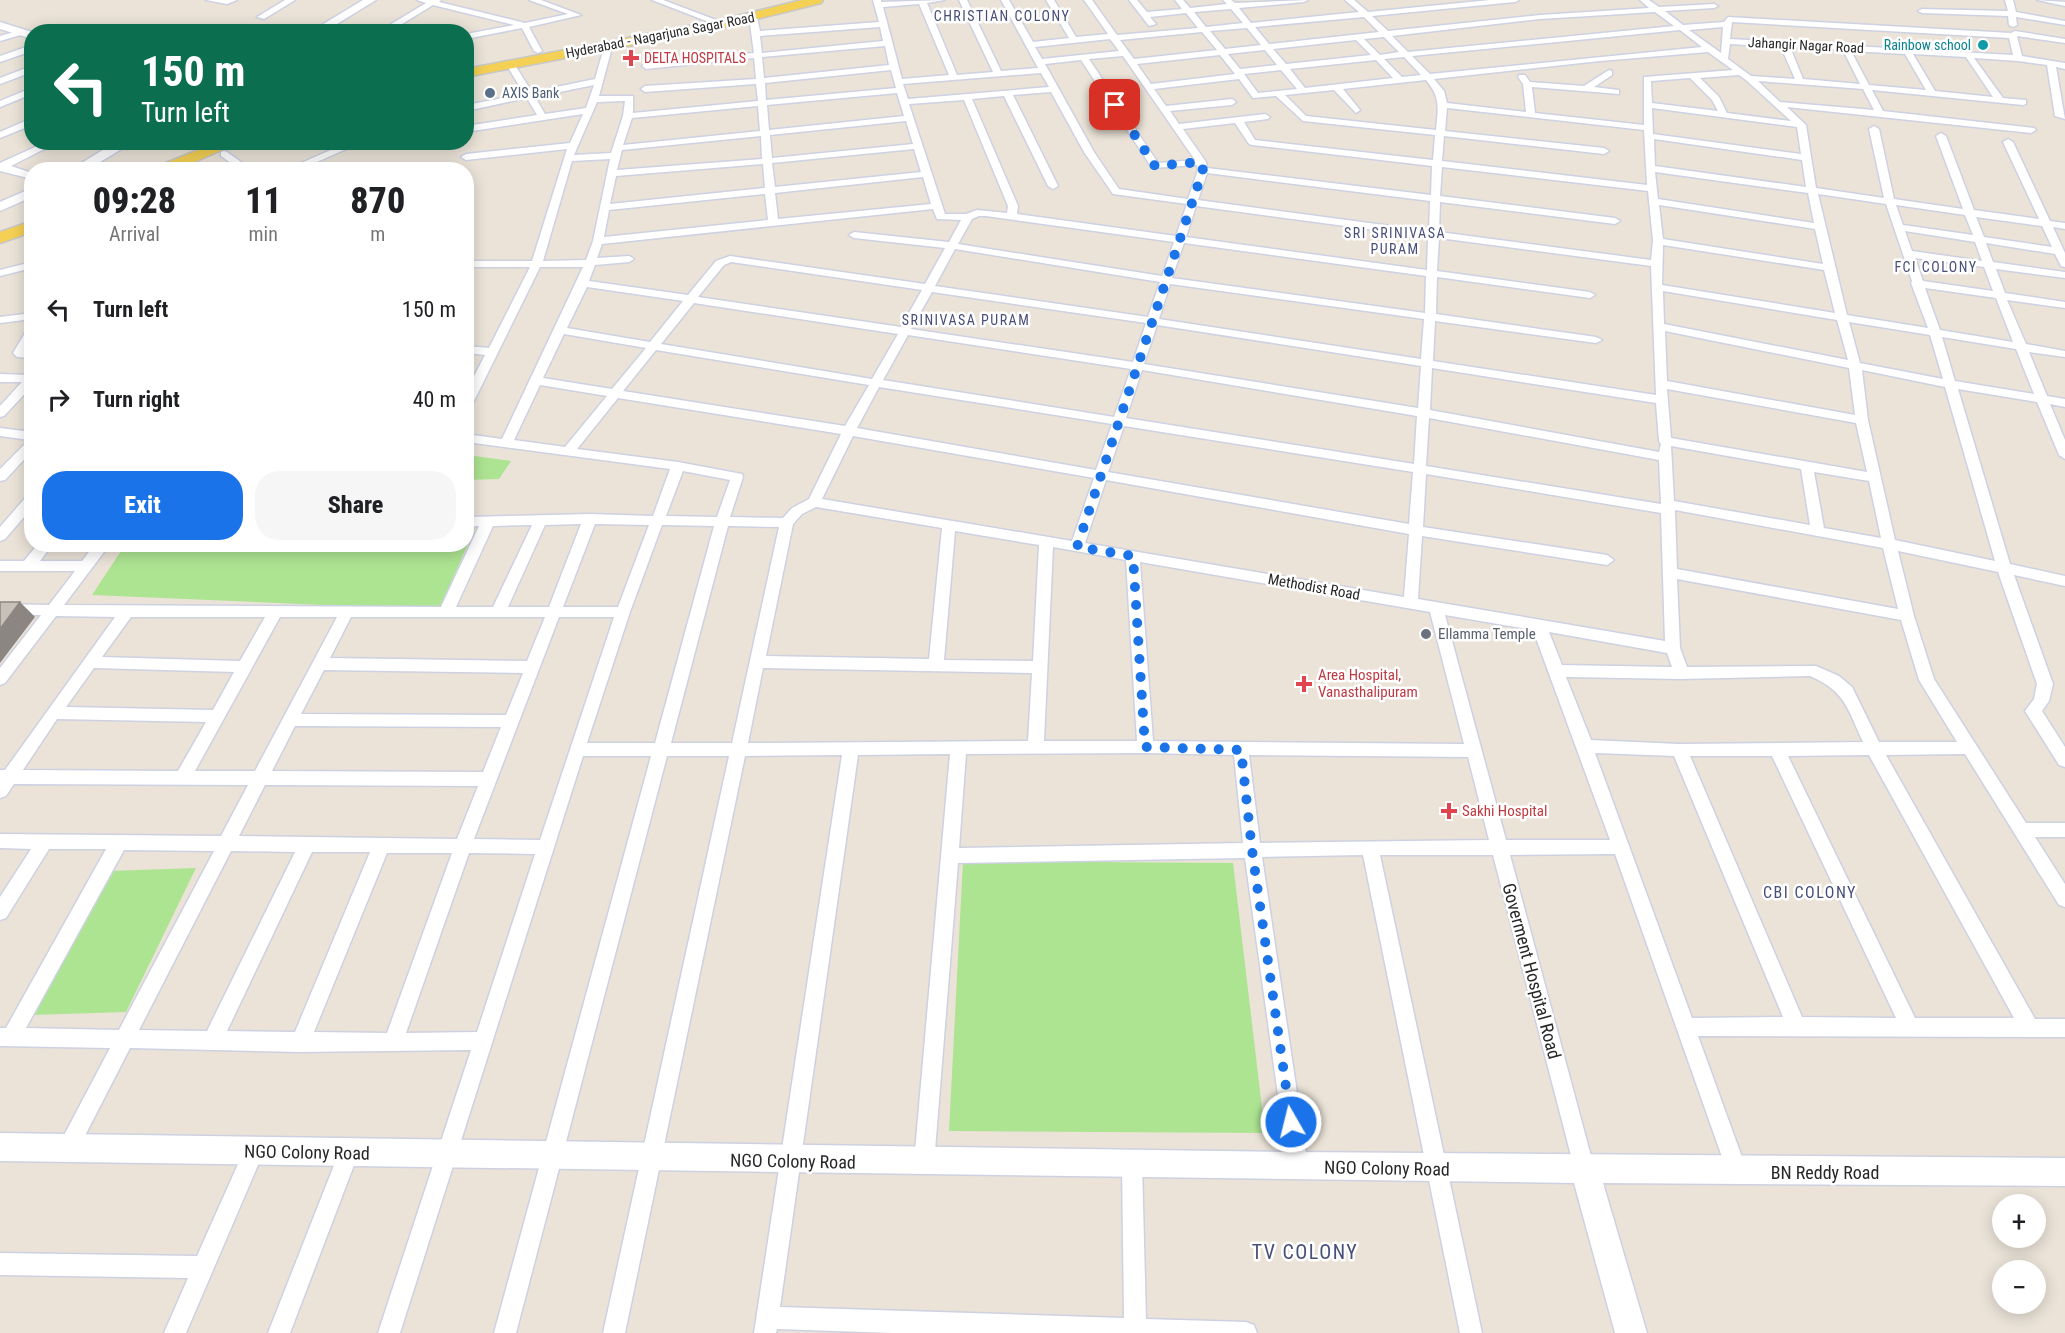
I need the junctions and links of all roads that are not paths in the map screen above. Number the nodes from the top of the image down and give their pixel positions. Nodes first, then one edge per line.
1 (210, 0) edge
2 (233, 0) edge
3 (291, 0) edge
4 (371, 0) edge
5 (421, 0) edge
6 (533, 0) edge
7 (656, 0) edge
8 (795, 0) edge
9 (817, 0) edge
10 (941, 0) edge
11 (963, 0) edge
12 (1005, 0) edge
13 (1050, 0) edge
14 (1088, 0) edge
15 (1133, 0) edge
16 (1179, 0) edge
17 (1304, 0) edge
18 (1349, 0) edge
19 (1515, 0) edge
20 (1644, 0) edge
21 (2009, 0) edge
22 (2041, 0) edge
23 (435, 1) edge
24 (878, 2) edge
25 (922, 2) junction
26 (1230, 3) edge
27 (2065, 4) edge
28 (1714, 6) dead end
29 (1657, 9) junction
30 (1188, 10) junction
31 (1922, 11) dead end
32 (1366, 14) junction
33 (2012, 14) junction
34 (1145, 15) junction
35 (261, 17) dead end
36 (753, 17) junction
37 (1540, 17) junction
38 (712, 20) junction
39 (2065, 23) edge
40 (329, 24) edge
41 (396, 24) edge
42 (884, 24) junction
43 (1550, 24) dead end
44 (1727, 24) junction
45 (0, 25) edge
46 (524, 25) junction
47 (1249, 25) junction
48 (1682, 27) junction
49 (1204, 29) junction
50 (1559, 30) dead end
51 (24, 33) edge
52 (24, 34) edge
53 (756, 34) junction
54 (1159, 34) junction
55 (1386, 34) junction
56 (474, 35) edge
57 (2014, 35) junction
58 (1114, 37) junction
59 (1358, 37) junction
60 (1568, 37) junction
61 (1879, 38) junction
62 (0, 39) edge
63 (1074, 40) junction
64 (1725, 40) junction
65 (2065, 41) edge
66 (889, 43) junction
67 (609, 44) junction
68 (1784, 44) junction
69 (1030, 45) junction
70 (1265, 46) junction
71 (1845, 47) junction
72 (1709, 49) junction
73 (24, 51) edge
74 (538, 51) junction
75 (1222, 51) junction
76 (1907, 51) junction
77 (1407, 54) junction
78 (1968, 55) junction
79 (758, 57) junction
80 (1084, 58) junction
81 (1127, 58) junction
82 (1379, 58) junction
83 (1600, 58) junction
84 (2018, 58) junction
85 (0, 60) edge
86 (1724, 60) junction
87 (2051, 63) junction
88 (474, 64) edge
89 (510, 64) junction
90 (646, 66) dead end
91 (1042, 66) junction
92 (1647, 66) junction
93 (2065, 66) edge
94 (894, 67) junction
95 (1284, 67) junction
96 (1514, 68) junction
97 (474, 71) edge
98 (24, 72) edge
99 (1609, 73) dead end
100 (998, 74) junction
101 (1240, 74) junction
102 (1745, 75) junction
103 (1693, 76) junction
104 (954, 78) junction
105 (1429, 78) junction
106 (0, 81) edge
107 (599, 81) junction
108 (759, 81) junction
109 (1401, 81) junction
110 (1800, 81) junction
111 (1527, 84) junction
112 (900, 86) junction
113 (1148, 87) junction
114 (1337, 87) junction
115 (1865, 87) junction
116 (2060, 87) edge
117 (1054, 88) junction
118 (645, 89) dead end
119 (1586, 89) junction
120 (1303, 91) junction
121 (1616, 92) dead end
122 (1007, 93) junction
123 (1932, 93) junction
124 (527, 94) junction
125 (1279, 94) junction
126 (24, 95) edge
127 (967, 97) junction
128 (594, 99) junction
129 (2000, 100) junction
130 (905, 102) junction
131 (1232, 102) dead end
132 (2023, 102) dead end
133 (0, 104) edge
134 (763, 104) junction
135 (1778, 104) junction
136 (481, 105) junction
137 (1443, 105) junction
138 (1648, 105) junction
139 (474, 106) edge
140 (1163, 109) junction
141 (590, 110) junction
142 (1356, 110) dead end
143 (1880, 113) junction
144 (1531, 115) junction
145 (1724, 115) junction
146 (542, 116) junction
147 (628, 116) junction
148 (2063, 116) edge
149 (1265, 117) dead end
150 (910, 118) junction
151 (1239, 120) junction
152 (24, 124) edge
153 (1801, 125) junction
154 (488, 126) junction
155 (2065, 126) edge
156 (1176, 127) junction
157 (474, 128) edge
158 (1874, 129) dead end
159 (2031, 130) dead end
160 (1648, 132) junction
161 (764, 134) junction
162 (1442, 134) junction
163 (0, 135) edge
164 (1941, 136) dead end
165 (2008, 142) dead end
166 (572, 146) junction
167 (918, 146) junction
168 (37, 150) edge
169 (109, 150) edge
170 (229, 150) edge
171 (338, 150) edge
172 (1604, 151) dead end
173 (616, 152) junction
174 (466, 157) dead end
175 (568, 158) junction
176 (1806, 158) junction
177 (89, 162) edge
178 (196, 162) edge
179 (309, 162) edge
180 (768, 162) junction
181 (1437, 164) junction
182 (1202, 166) junction
183 (1, 167) edge
184 (1650, 168) junction
185 (613, 173) junction
186 (24, 174) edge
187 (927, 174) junction
188 (1053, 186) dead end
189 (1653, 189) junction
190 (1812, 191) junction
191 (770, 192) junction
192 (24, 196) edge
193 (1435, 198) junction
194 (1655, 201) junction
195 (1890, 202) junction
196 (1193, 203) junction
197 (937, 206) junction
198 (0, 207) edge
199 (604, 208) junction
200 (1970, 212) junction
201 (1011, 217) junction
202 (968, 218) junction
203 (24, 219) edge
204 (1615, 221) dead end
205 (2046, 223) junction
206 (773, 224) junction
207 (2065, 226) edge
208 (1821, 227) junction
209 (1899, 227) junction
210 (0, 228) edge
211 (24, 229) edge
212 (854, 235) dead end
213 (1432, 235) junction
214 (0, 238) edge
215 (1979, 238) junction
216 (1181, 240) junction
217 (598, 241) junction
218 (1658, 241) junction
219 (954, 246) junction
220 (2058, 251) junction
221 (1908, 254) junction
222 (629, 259) dead end
223 (589, 263) junction
224 (474, 264) edge
225 (1656, 264) junction
226 (2065, 264) edge
227 (536, 265) junction
228 (1989, 266) junction
229 (24, 267) edge
230 (1829, 268) junction
231 (0, 273) edge
232 (1431, 273) junction
233 (2065, 276) edge
234 (1167, 280) junction
235 (583, 283) junction
236 (1916, 283) junction
237 (1657, 287) junction
238 (929, 289) junction
239 (1590, 295) dead end
240 (2000, 295) junction
241 (690, 301) junction
242 (2065, 305) edge
243 (1430, 315) junction
244 (1841, 316) junction
245 (24, 317) edge
246 (0, 320) edge
247 (1154, 321) junction
248 (1660, 327) junction
249 (561, 330) junction
250 (907, 330) junction
251 (1935, 332) junction
252 (1596, 340) dead end
253 (654, 346) junction
254 (2021, 347) junction
255 (474, 350) edge
256 (492, 352) junction
257 (2065, 354) edge
258 (1427, 363) junction
259 (1855, 365) junction
260 (1137, 366) junction
261 (0, 378) edge
262 (24, 379) edge
263 (536, 381) junction
264 (878, 382) junction
265 (474, 383) edge
266 (1662, 384) junction
267 (1950, 384) junction
268 (24, 387) edge
269 (615, 394) junction
270 (2042, 398) junction
271 (1662, 399) junction
272 (2065, 403) edge
273 (0, 413) edge
274 (1423, 413) junction
275 (1119, 420) junction
276 (1862, 420) junction
277 (849, 431) junction
278 (0, 432) edge
279 (24, 435) edge
280 (474, 439) edge
281 (1665, 441) junction
282 (506, 443) junction
283 (24, 452) edge
284 (568, 452) junction
285 (2065, 455) edge
286 (1666, 457) junction
287 (678, 466) junction
288 (1807, 466) junction
289 (1421, 467) junction
290 (1101, 473) junction
291 (0, 477) edge
292 (1875, 478) junction
293 (814, 502) junction
294 (1668, 507) junction
295 (24, 508) edge
296 (590, 519) junction
297 (658, 521) junction
298 (474, 522) edge
299 (488, 522) junction
300 (540, 522) junction
301 (722, 522) junction
302 (787, 523) junction
303 (949, 525) junction
304 (1415, 530) junction
305 (1818, 531) junction
306 (0, 536) edge
307 (1046, 542) junction
308 (1889, 543) junction
309 (1077, 547) junction
310 (39, 552) edge
311 (97, 552) edge
312 (1133, 556) junction
313 (1607, 561) dead end
314 (0, 566) edge
315 (86, 566) junction
316 (27, 567) junction
317 (2004, 568) junction
318 (1670, 573) junction
319 (2065, 581) edge
320 (1411, 603) junction
321 (1436, 607) junction
322 (0, 609) edge
323 (51, 611) junction
324 (127, 612) junction
325 (446, 612) junction
326 (498, 612) junction
327 (554, 612) junction
328 (623, 612) junction
329 (275, 613) junction
330 (346, 613) junction
331 (1907, 616) junction
332 (1539, 625) junction
333 (1673, 648) junction
334 (91, 662) junction
335 (757, 662) junction
336 (321, 664) junction
337 (936, 666) junction
338 (244, 667) junction
339 (532, 667) junction
340 (1039, 667) junction
341 (1556, 671) junction
342 (1681, 674) junction
343 (0, 679) edge
344 (52, 713) junction
345 (215, 716) junction
346 (292, 720) junction
347 (511, 721) junction
348 (1585, 746) junction
349 (1145, 747) junction
350 (662, 748) junction
351 (1036, 748) junction
352 (1776, 748) junction
353 (1970, 748) junction
354 (737, 749) junction
355 (851, 749) junction
356 (958, 749) junction
357 (1874, 749) junction
358 (577, 750) junction
359 (1241, 750) junction
360 (1679, 750) junction
361 (1474, 751) junction
362 (2065, 760) edge
363 (5, 777) edge
364 (183, 777) junction
365 (489, 779) junction
366 (260, 780) junction
367 (0, 791) edge
368 (2022, 830) junction
369 (2065, 830) edge
370 (0, 841) edge
371 (45, 841) junction
372 (119, 843) junction
373 (224, 845) junction
374 (306, 846) junction
375 (381, 847) junction
376 (546, 847) junction
377 (1621, 847) junction
378 (462, 848) junction
379 (1370, 848) junction
380 (1499, 848) junction
381 (1252, 850) junction
382 (950, 856) junction
383 (2065, 899) edge
384 (0, 912) edge
385 (1796, 1026) junction
386 (1684, 1027) junction
387 (1910, 1027) junction
388 (2030, 1028) junction
389 (2065, 1028) edge
390 (5, 1037) edge
391 (125, 1038) junction
392 (213, 1040) junction
393 (483, 1041) junction
394 (300, 1043) junction
395 (393, 1043) junction
396 (0, 1147) edge
397 (68, 1148) junction
398 (254, 1151) junction
399 (349, 1152) junction
400 (447, 1154) junction
401 (554, 1155) junction
402 (654, 1158) junction
403 (791, 1161) junction
404 (924, 1163) junction
405 (1132, 1164) junction
406 (1298, 1167) junction
407 (1436, 1169) junction
408 (1585, 1171) junction
409 (1737, 1171) junction
410 (2065, 1172) edge
411 (0, 1264) edge
412 (204, 1267) junction
413 (767, 1325) edge
414 (1135, 1331) edge
415 (175, 1333) edge
416 (279, 1333) edge
417 (389, 1333) edge
418 (505, 1333) edge
419 (614, 1333) edge
420 (1246, 1333) edge
421 (1471, 1333) edge
422 (1632, 1333) edge

1 - 2 street
3 - 35 street
4 - 40 street
5 - 23 street
6 - 46 street
7 - 38 street
8 - 38 main road, Hyderabad - Nagarjuna Sagar Road
9 - 36 main road, Hyderabad - Nagarjuna Sagar Road
10 - 25 street
11 - 100 street
12 - 69 street
13 - 63 street
14 - 58 street
15 - 34 street
16 - 30 street
17 - 26 street
18 - 32 street
19 - 32 street
19 - 37 street
20 - 29 street
21 - 33 street
22 - 27 street
23 - 41 street
23 - 46 street
24 - 25 street
24 - 42 street
25 - 104 street
26 - 30 street
26 - 47 street
28 - 29 street
29 - 37 street
29 - 48 street
30 - 34 street
30 - 49 street
31 - 33 street
32 - 47 street
32 - 55 street
33 - 39 street
33 - 57 street
34 - 54 street
36 - 53 street
36 - 67 main road, Hyderabad - Nagarjuna Sagar Road
37 - 43 street
37 - 55 street
38 - 74 main road, Hyderabad - Nagarjuna Sagar Road
42 - 53 street
42 - 66 street
44 - 48 street
44 - 61 street
44 - 64 street
45 - 51 street
46 - 56 street
46 - 74 street
47 - 49 street
47 - 70 street
48 - 60 street
48 - 72 street
49 - 54 street
49 - 75 street
50 - 60 street
52 - 62 street
53 - 79 street
54 - 58 street
55 - 59 street
55 - 77 street
57 - 61 street
57 - 65 street
57 - 84 street
58 - 63 street
58 - 81 street
59 - 70 street
59 - 82 street
60 - 77 street
60 - 83 street
61 - 71 street, Jahangir Nagar Road
61 - 76 street, Jahangir Nagar Road
63 - 69 street
64 - 68 street, Jahangir Nagar Road
64 - 86 street
66 - 79 street
66 - 94 street
67 - 89 main road, Hyderabad - Nagarjuna Sagar Road
67 - 107 street
68 - 71 street, Jahangir Nagar Road
68 - 110 street
69 - 91 street
70 - 75 street
70 - 95 street
71 - 115 street
72 - 86 street
72 - 92 street
73 - 85 street
74 - 88 main road, Hyderabad - Nagarjuna Sagar Road
75 - 81 street
75 - 101 street
76 - 78 street, Jahangir Nagar Road
76 - 123 street
77 - 82 street
77 - 105 street
78 - 84 street, Jahangir Nagar Road
78 - 129 street
79 - 90 street
79 - 108 street
80 - 81 street
80 - 91 street
80 - 182 street
81 - 113 street
82 - 95 street
82 - 109 street
83 - 92 street
83 - 96 street
84 - 87 street, Jahangir Nagar Road
86 - 102 street
87 - 93 street, Jahangir Nagar Road
87 - 116 street
89 - 97 main road, Hyderabad - Nagarjuna Sagar Road
89 - 124 street
91 - 100 street
91 - 117 street
92 - 103 street
92 - 138 street
94 - 108 street
94 - 112 street
95 - 101 street
95 - 120 street
96 - 105 street
96 - 111 street
98 - 106 street
99 - 119 street
100 - 104 street
101 - 113 street
101 - 125 street
102 - 103 street
102 - 110 street
102 - 135 street
103 - 145 street
104 - 112 street
105 - 109 street
105 - 137 street
107 - 124 street
107 - 128 street
108 - 118 street
108 - 134 street
109 - 114 street
110 - 115 street
111 - 119 street
111 - 144 street
112 - 130 street
112 - 134 street
113 - 140 street
114 - 120 street
114 - 142 street
115 - 123 street
115 - 143 street
116 - 148 street
117 - 122 street
117 - 196 street
119 - 121 street
120 - 125 street
122 - 127 street
122 - 188 street
123 - 129 street
124 - 136 street
124 - 146 street
125 - 162 street
126 - 133 street
127 - 130 street
127 - 201 street
128 - 141 street
128 - 147 street
129 - 132 street
130 - 150 street
131 - 140 street
134 - 147 street
134 - 161 street
135 - 143 street
135 - 153 street
136 - 139 street
136 - 154 street
137 - 144 street
137 - 162 street
138 - 145 street
138 - 160 street
140 - 156 street
141 - 146 street
141 - 166 street
143 - 159 street
144 - 160 street
145 - 153 street
146 - 154 street
147 - 173 street
148 - 155 street
149 - 151 street
150 - 161 street
150 - 167 street
151 - 156 street
151 - 181 street
152 - 163 street
153 - 176 street
154 - 157 street
156 - 182 street
158 - 195 street
160 - 176 street
160 - 184 street
161 - 173 street
161 - 180 street
162 - 172 street
162 - 181 street
164 - 200 street
165 - 205 street
166 - 174 street
166 - 175 street
167 - 180 street
167 - 187 street
168 - 183 street
169 - 177 street
170 - 178 main road
171 - 179 street
173 - 175 street
173 - 185 street
175 - 227 street
176 - 190 street
180 - 185 street
180 - 191 street
181 - 189 street
181 - 193 street
182 - 193 street
182 - 196 street
183 - 186 street
184 - 189 street
184 - 190 street
185 - 199 street
187 - 191 street
187 - 197 street
189 - 194 street
190 - 195 street
190 - 208 street
191 - 199 street
191 - 206 street
192 - 198 street
193 - 204 street
193 - 213 street
194 - 208 street
194 - 218 street
195 - 200 street
195 - 209 street
196 - 213 street
196 - 216 street
197 - 202 street
197 - 206 street
199 - 217 street
200 - 205 street
200 - 215 street
201 - 202 street
201 - 216 street
202 - 219 street
203 - 210 main road
205 - 207 street
205 - 220 street
206 - 217 street
208 - 230 street
209 - 215 street
209 - 221 street
211 - 214 main road
212 - 219 street
213 - 225 street
213 - 232 street
215 - 220 street
215 - 228 street
216 - 232 street
216 - 234 street
217 - 223 street
218 - 225 street
218 - 230 street
219 - 234 street
219 - 238 street
220 - 226 street
221 - 228 street
221 - 236 street
222 - 223 street
223 - 227 street
223 - 235 street
224 - 227 street
225 - 237 street
227 - 256 street
228 - 233 street
228 - 240 street
229 - 231 street
230 - 244 street
232 - 239 street
232 - 243 street
234 - 243 street
234 - 247 street
235 - 241 street
235 - 249 street
236 - 240 street
236 - 251 street
237 - 244 street
237 - 248 street
238 - 241 street
238 - 247 street
238 - 250 street
240 - 242 street
240 - 254 street
241 - 250 street
241 - 253 street
243 - 252 street
243 - 258 street
244 - 251 street
244 - 259 street
245 - 246 street
247 - 258 street
247 - 260 street
248 - 259 street
248 - 266 street
249 - 253 street
249 - 263 street
250 - 260 street
250 - 264 street
251 - 254 street
251 - 267 street
253 - 264 street
253 - 269 street
254 - 257 street
254 - 270 street
255 - 256 street
256 - 265 street
258 - 271 street
258 - 274 street
259 - 267 street
259 - 276 street
260 - 274 street
260 - 275 street
261 - 262 street
263 - 269 street
263 - 282 street
264 - 275 street
264 - 277 street
266 - 271 street
266 - 276 street
267 - 270 street
267 - 317 street
268 - 273 street
269 - 277 street
269 - 284 street
270 - 272 street
270 - 285 street
271 - 281 street
274 - 286 street
274 - 289 street
275 - 289 street
275 - 290 street
276 - 292 street
277 - 290 street
277 - 293 street
278 - 279 street
280 - 282 street
281 - 286 street
281 - 288 street
282 - 284 street
283 - 291 street
284 - 287 street
286 - 294 street
287 - 297 street
287 - 301 street
288 - 292 street
288 - 305 street
289 - 294 street
289 - 304 street
290 - 304 street
290 - 309 street
292 - 308 street
293 - 302 street
293 - 303 street, Methodist Road
294 - 305 street
294 - 318 street
295 - 306 street
296 - 297 street
296 - 300 street
296 - 327 street
297 - 301 street
297 - 328 street
298 - 299 street
299 - 300 street
299 - 325 street
300 - 326 street
301 - 302 street
301 - 350 street
302 - 335 street
303 - 307 street, Methodist Road
303 - 337 street
304 - 313 street
304 - 320 street
305 - 308 street
307 - 309 street, Methodist Road
307 - 340 street
308 - 317 street
308 - 331 street
309 - 312 street, Methodist Road
310 - 316 street
311 - 315 street
312 - 320 street, Methodist Road
312 - 349 street
314 - 316 street
315 - 316 street
315 - 323 street
317 - 319 street
317 - 362 street
318 - 331 street
318 - 333 street
320 - 321 street, Methodist Road
321 - 332 street, Methodist Road
321 - 361 street, Goverment Hospital Road
322 - 323 street
323 - 324 street
323 - 343 street
324 - 329 street
324 - 334 street
325 - 326 street
325 - 330 street
326 - 327 street
327 - 328 street
327 - 339 street
328 - 358 street
329 - 330 street
329 - 338 street
330 - 336 street
331 - 353 street
332 - 333 street, Methodist Road
332 - 341 street
333 - 342 street
334 - 338 street
334 - 344 street
335 - 337 street
335 - 354 street
336 - 339 street
336 - 346 street
337 - 340 street
338 - 345 street
339 - 347 street
340 - 351 street
341 - 342 street
341 - 348 street
342 - 357 street
344 - 345 street
344 - 363 street
345 - 364 street
346 - 347 street
346 - 366 street
347 - 365 street
348 - 360 street
348 - 377 street
349 - 351 street
349 - 359 street
350 - 354 street
350 - 358 street
350 - 401 street
351 - 356 street
352 - 357 street
352 - 360 street
352 - 387 street
353 - 357 street
353 - 368 street
354 - 355 street
354 - 402 street
355 - 356 street
355 - 403 street
356 - 382 street
357 - 388 street
358 - 376 street
359 - 361 street
359 - 381 street
360 - 385 street
361 - 380 street, Goverment Hospital Road
363 - 364 street
363 - 367 street
364 - 366 street
365 - 366 street
365 - 378 street
366 - 373 street
368 - 369 street
368 - 383 street
370 - 371 street
371 - 372 street
371 - 384 street
372 - 373 street
372 - 390 street
373 - 374 street
373 - 391 street
374 - 375 street
374 - 392 street
375 - 378 street
375 - 394 street
376 - 378 street
376 - 393 street
377 - 380 street
377 - 386 street
378 - 395 street
379 - 380 street
379 - 381 street
379 - 407 street
380 - 408 street, Goverment Hospital Road
381 - 382 street
381 - 406 street
382 - 404 street
385 - 386 street
385 - 387 street
386 - 409 street
387 - 388 street
388 - 389 street
390 - 391 street
391 - 392 street
391 - 397 street
392 - 394 street
393 - 395 street
393 - 400 street
394 - 395 street
396 - 397 street, NGO Colony Road
397 - 398 street, NGO Colony Road
398 - 399 street, NGO Colony Road
398 - 412 street
399 - 400 street, NGO Colony Road
399 - 416 street
400 - 401 street, NGO Colony Road
400 - 417 street
401 - 402 street, NGO Colony Road
401 - 418 street
402 - 403 street, NGO Colony Road
402 - 419 street
403 - 404 street, NGO Colony Road
403 - 413 street
404 - 405 street, NGO Colony Road
405 - 406 street, NGO Colony Road
405 - 414 street
406 - 407 street, NGO Colony Road
407 - 408 street, NGO Colony Road
407 - 421 street
408 - 409 street, BN Reddy Road
408 - 422 street, Goverment Hospital Road
409 - 410 street, BN Reddy Road
411 - 412 street
412 - 415 street
413 - 414 street
414 - 420 street

